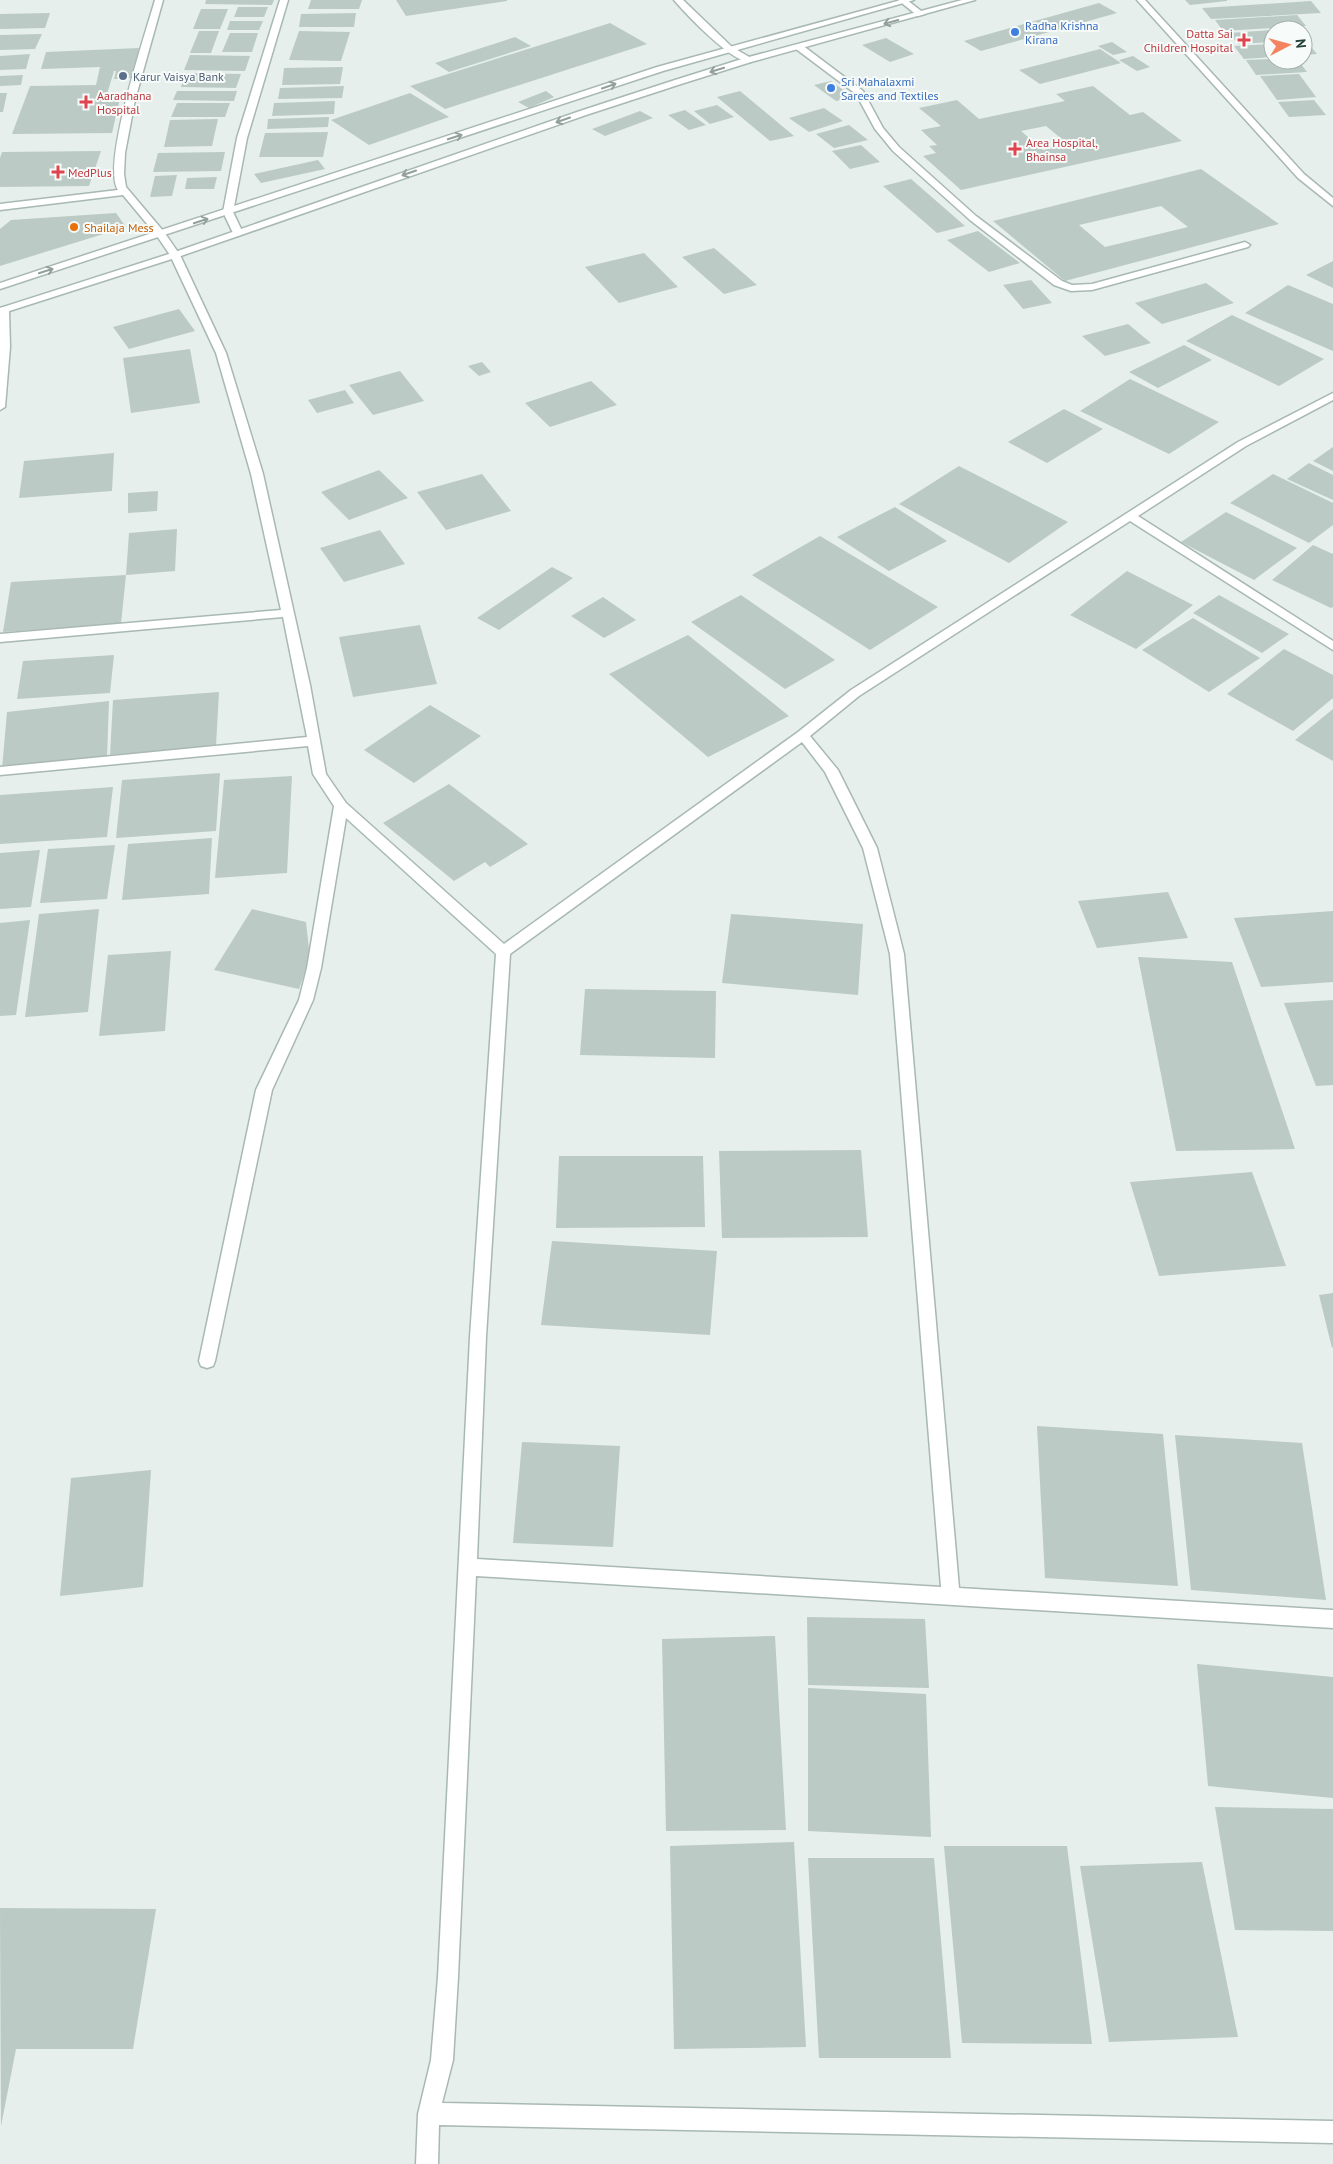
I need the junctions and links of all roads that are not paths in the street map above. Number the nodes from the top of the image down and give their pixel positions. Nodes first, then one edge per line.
1 (159, 0) edge
2 (284, 0) edge
3 (678, 0) edge
4 (906, 0) edge
5 (971, 0) edge
6 (1141, 0) edge
7 (921, 14) junction
8 (799, 47) junction
9 (728, 49) junction
10 (748, 60) junction
11 (124, 192) junction
12 (1333, 203) edge
13 (0, 207) edge
14 (228, 212) junction
15 (238, 233) junction
16 (162, 234) junction
17 (1245, 245) dead end
18 (175, 255) junction
19 (0, 286) edge
20 (2, 311) edge
21 (1332, 398) edge
22 (0, 407) edge
23 (1130, 516) junction
24 (287, 613) junction
25 (0, 638) edge
26 (1333, 646) edge
27 (804, 735) junction
28 (314, 741) junction
29 (0, 771) edge
30 (341, 806) junction
31 (503, 952) junction
32 (207, 1361) dead end
33 (468, 1567) junction
34 (951, 1596) junction
35 (1333, 1619) edge
36 (429, 2114) junction
37 (1333, 2132) edge
38 (427, 2164) edge

1 - 11 street
2 - 14 street
3 - 9 street
4 - 7 street
4 - 9 street
5 - 7 street
6 - 12 street
7 -> 8 street
8 - 10 street
8 - 17 street
9 - 10 street
14 -> 9 street
10 -> 15 street
11 - 13 street
11 - 16 street
14 - 15 street
16 -> 14 street
15 - 18 street
16 - 18 street
19 -> 16 street
18 - 20 street
18 - 24 street
20 - 22 street
21 - 23 street
23 - 26 street
23 - 27 street
24 - 25 street
24 - 28 street
27 - 31 street
27 - 34 street
28 - 29 street
28 - 30 street
30 - 31 street
30 - 32 street
31 - 33 street
33 - 34 street
33 - 36 street
34 - 35 street
36 - 37 street
36 - 38 street

